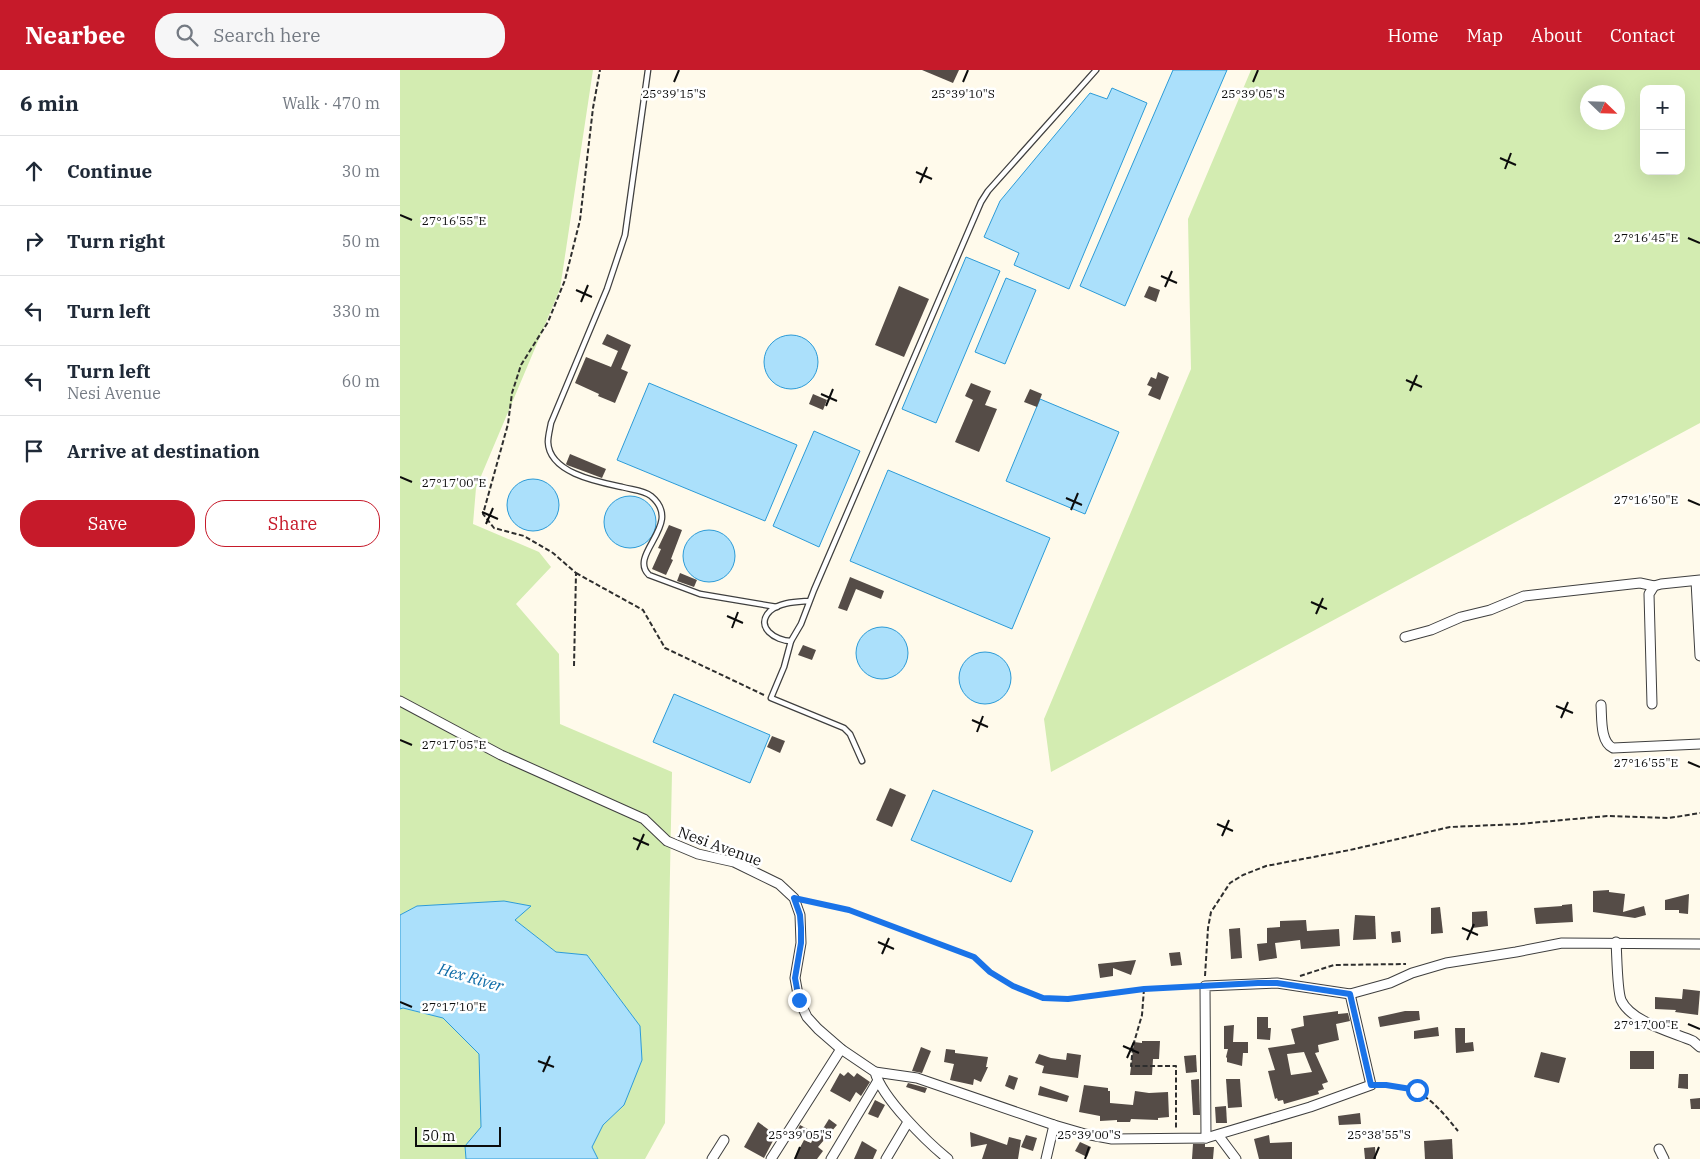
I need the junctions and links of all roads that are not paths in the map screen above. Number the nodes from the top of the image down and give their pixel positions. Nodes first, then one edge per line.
1 (648, 70) edge
2 (1096, 70) edge
3 (1698, 580) edge
4 (1654, 586) junction
5 (809, 601) junction
6 (776, 607) junction
7 (1405, 637) dead end
8 (791, 641) junction
9 (1700, 656) edge
10 (400, 701) edge
11 (1652, 704) dead end
12 (1601, 705) dead end
13 (1700, 744) edge
14 (862, 761) dead end
15 (1616, 942) junction
16 (1700, 944) edge
17 (1350, 994) junction
18 (1700, 1047) edge
19 (841, 1049) junction
20 (876, 1077) junction
21 (908, 1122) junction
22 (1054, 1125) junction
23 (1218, 1135) junction
24 (1206, 1138) junction
25 (724, 1140) dead end
26 (1659, 1149) dead end
27 (945, 1158) edge
28 (712, 1159) edge
29 (771, 1159) edge
30 (831, 1159) edge
31 (886, 1159) edge
32 (1046, 1159) edge
33 (1236, 1159) edge
34 (1664, 1159) edge

1 - 6 lane
2 - 5 lane
3 - 4 street
3 - 9 street
4 - 7 street
4 - 11 street
5 - 6 lane
5 - 8 lane
6 - 8 lane
8 - 14 lane
10 - 19 street, Nesi Avenue
12 - 13 street
15 - 16 street
15 - 17 street
15 - 18 street
17 - 23 street
17 - 24 street
19 - 20 street
19 - 29 street
20 - 21 street
20 - 22 street
20 - 30 street
21 - 27 street
21 - 31 street
22 - 24 street
22 - 32 street
23 - 24 street
23 - 33 street
25 - 28 street
26 - 34 street

